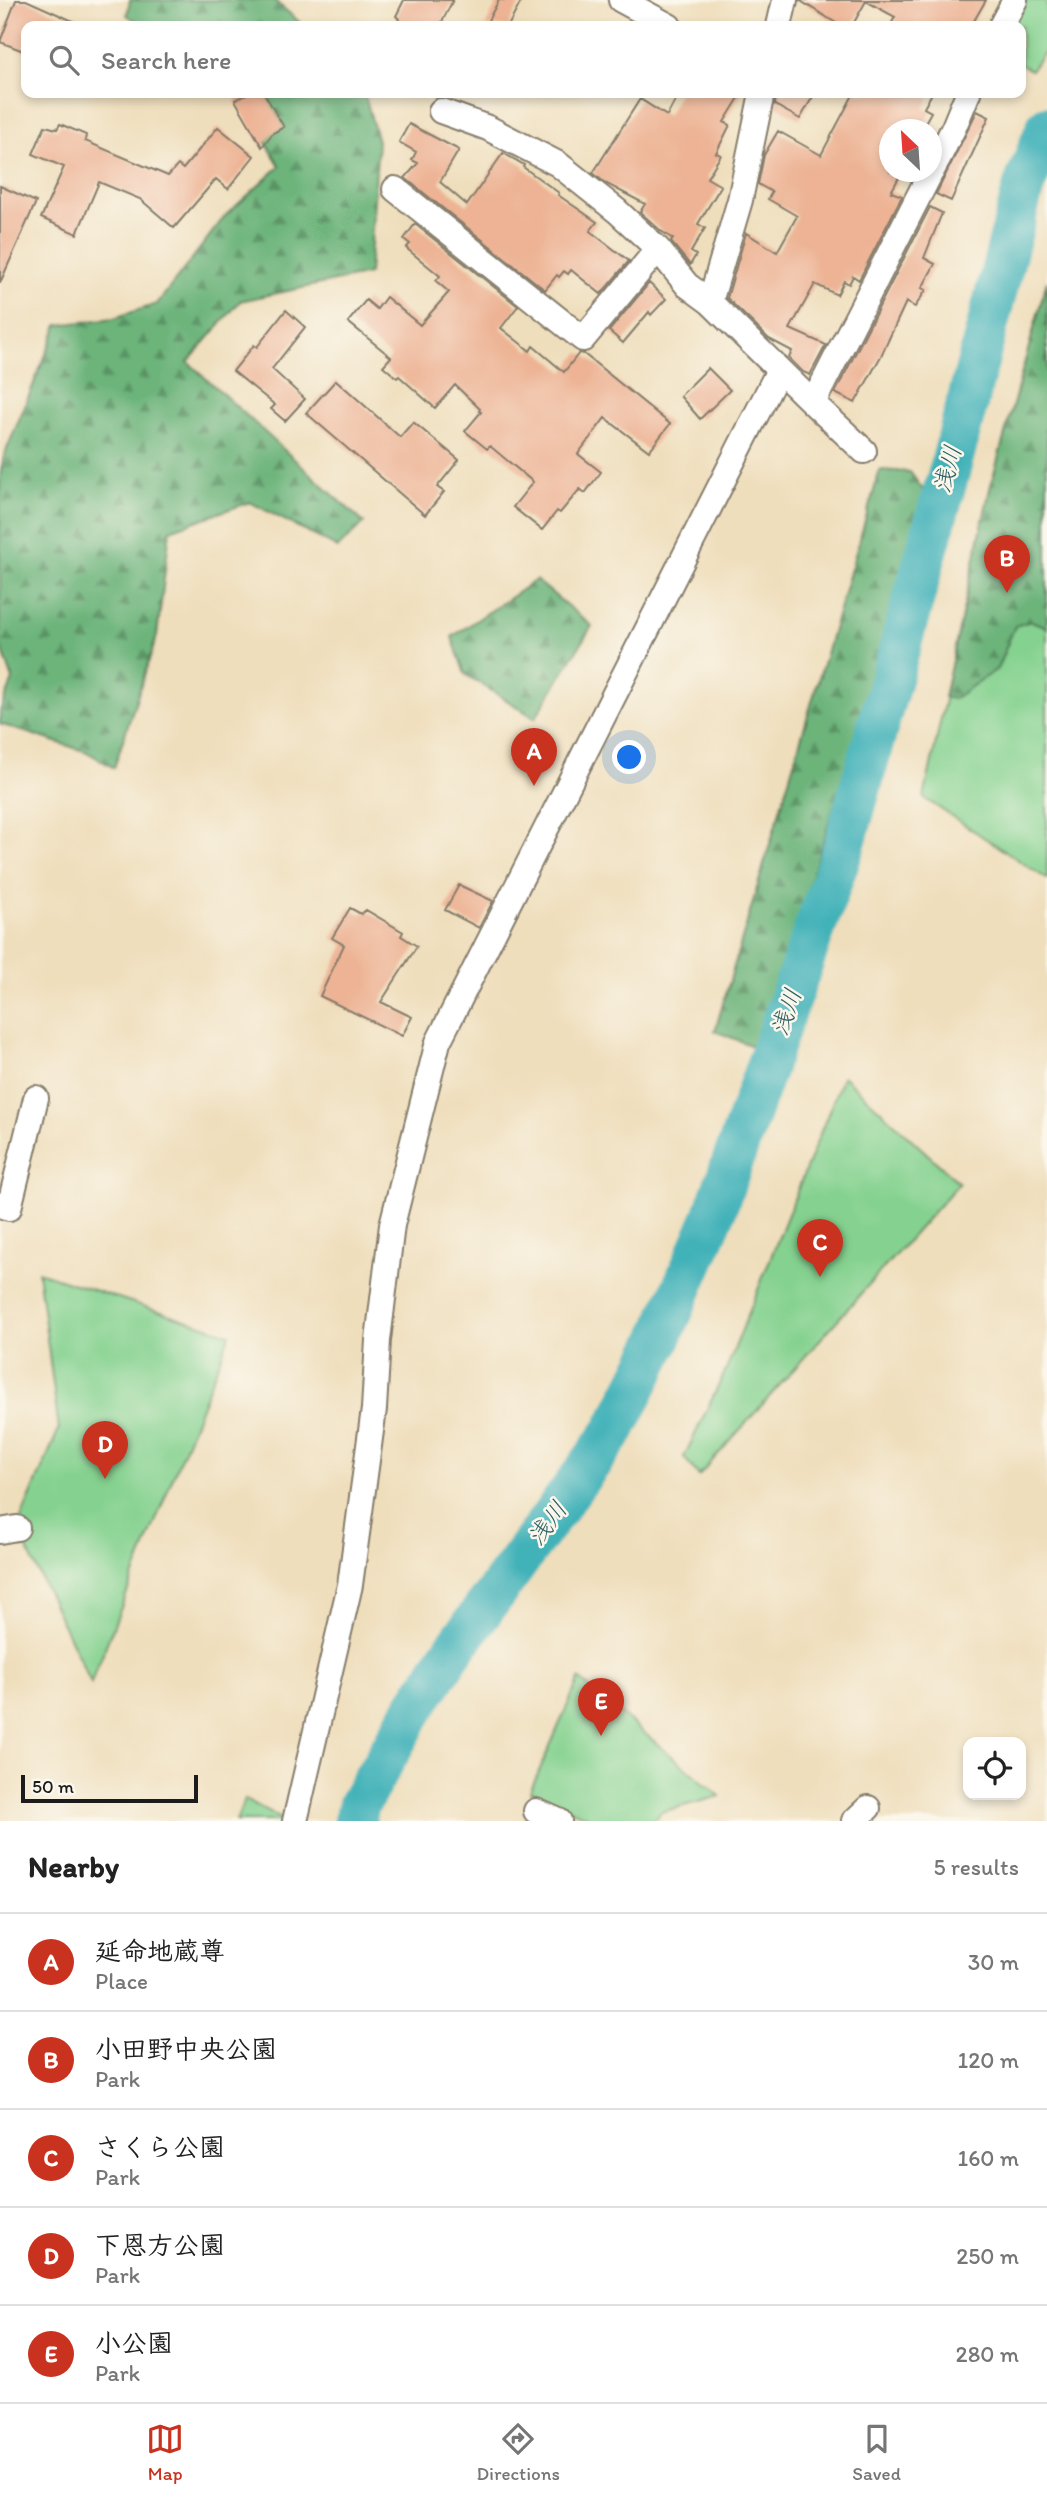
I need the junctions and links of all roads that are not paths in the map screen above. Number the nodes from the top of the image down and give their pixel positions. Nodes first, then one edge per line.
1 (621, 0) edge
2 (785, 0) edge
3 (1015, 0) edge
4 (660, 21) edge
5 (780, 21) edge
6 (1004, 21) edge
7 (761, 98) edge
8 (966, 98) edge
9 (441, 111) dead end
10 (942, 150) edge
11 (925, 182) edge
12 (395, 189) dead end
13 (658, 250) junction
14 (710, 302) junction
15 (779, 370) junction
16 (813, 403) junction
17 (864, 451) dead end
18 (36, 1098) dead end
19 (0, 1205) edge
20 (536, 1811) dead end
21 (295, 1821) edge
22 (559, 1821) edge

1 - 4 street
2 - 5 street
3 - 6 street
7 - 14 street
8 - 10 street
9 - 13 street
11 - 16 street
12 - 13 street
13 - 14 street
14 - 15 street
15 - 16 street
15 - 21 street
16 - 17 street
18 - 19 street
20 - 22 street

